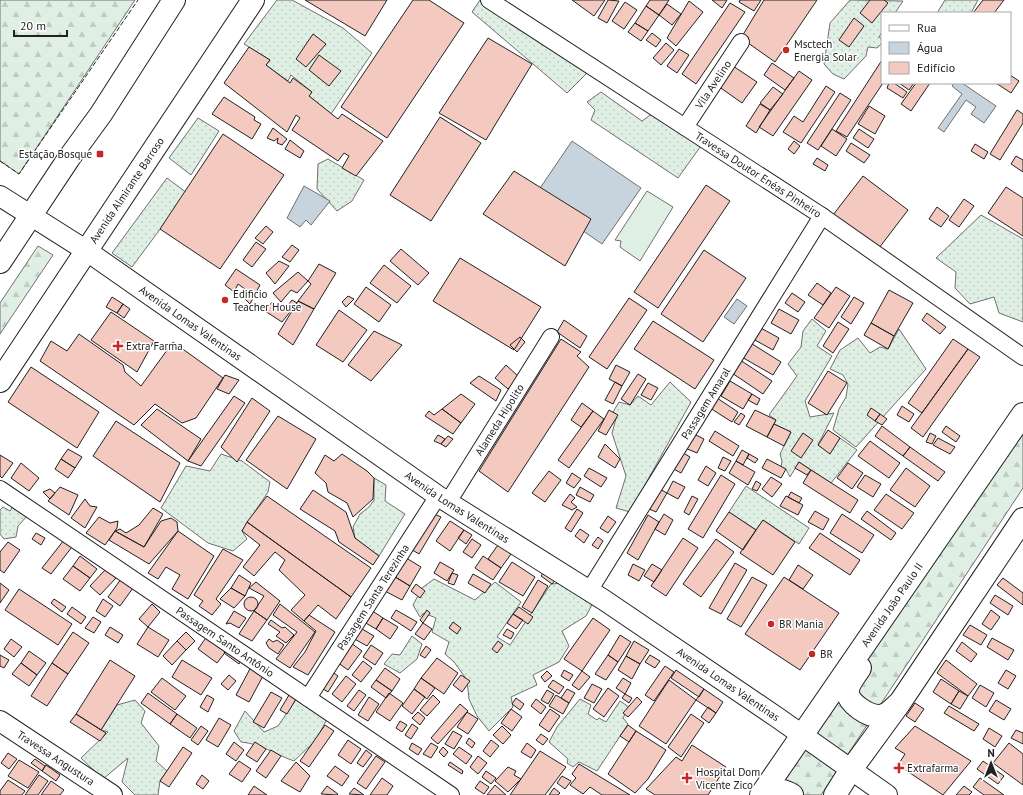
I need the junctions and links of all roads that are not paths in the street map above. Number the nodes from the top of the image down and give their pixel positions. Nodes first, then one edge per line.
1 (174, 0) edge
2 (253, 0) edge
3 (489, 0) edge
4 (741, 42) dead end
5 (685, 127) junction
6 (0, 196) edge
7 (30, 216) junction
8 (822, 216) junction
9 (86, 251) junction
10 (0, 262) edge
11 (551, 337) dead end
12 (1023, 357) edge
13 (0, 381) edge
14 (1023, 414) edge
15 (0, 489) edge
16 (443, 499) junction
17 (1023, 519) edge
18 (589, 591) junction
19 (864, 646) junction
20 (308, 698) junction
21 (899, 704) junction
22 (0, 721) edge
23 (803, 736) junction
24 (850, 771) junction
25 (112, 795) edge
26 (451, 795) edge
27 (763, 795) edge
28 (792, 795) edge
29 (835, 795) edge
30 (887, 795) edge

1 - 7 main road
2 - 9 main road, Avenida Almirante Barroso
3 - 5 street, Travessa Doutor Enéas Pinheiro
4 - 5 street, Vila Avelino
5 - 8 street, Travessa Doutor Enéas Pinheiro
6 - 7 street, Avenida Lomas Valentinas
7 - 9 street, Avenida Lomas Valentinas
7 - 10 main road
8 - 12 street, Travessa Doutor Enéas Pinheiro
8 - 18 street, Passagem Amaral
9 - 13 main road, Avenida Almirante Barroso
9 - 16 street, Avenida Lomas Valentinas
11 - 16 street, Alameda Hipolito
14 - 19 main road, Avenida João Paulo II
15 - 20 street, Passagem Santo Antônio
16 - 18 street, Avenida Lomas Valentinas
16 - 20 street, Passagem Santa Terezinha
17 - 21 main road
18 - 23 street, Avenida Lomas Valentinas
19 - 21 main road
19 - 23 main road, Avenida João Paulo II
20 - 26 street, Passagem Santo Antônio
21 - 24 main road
22 - 25 street, Travessa Angustura
23 - 24 street, Avenida Lomas Valentinas
23 - 27 main road, Avenida João Paulo II
24 - 29 main road
24 - 30 street, Avenida Lomas Valentinas
27 - 28 main road

